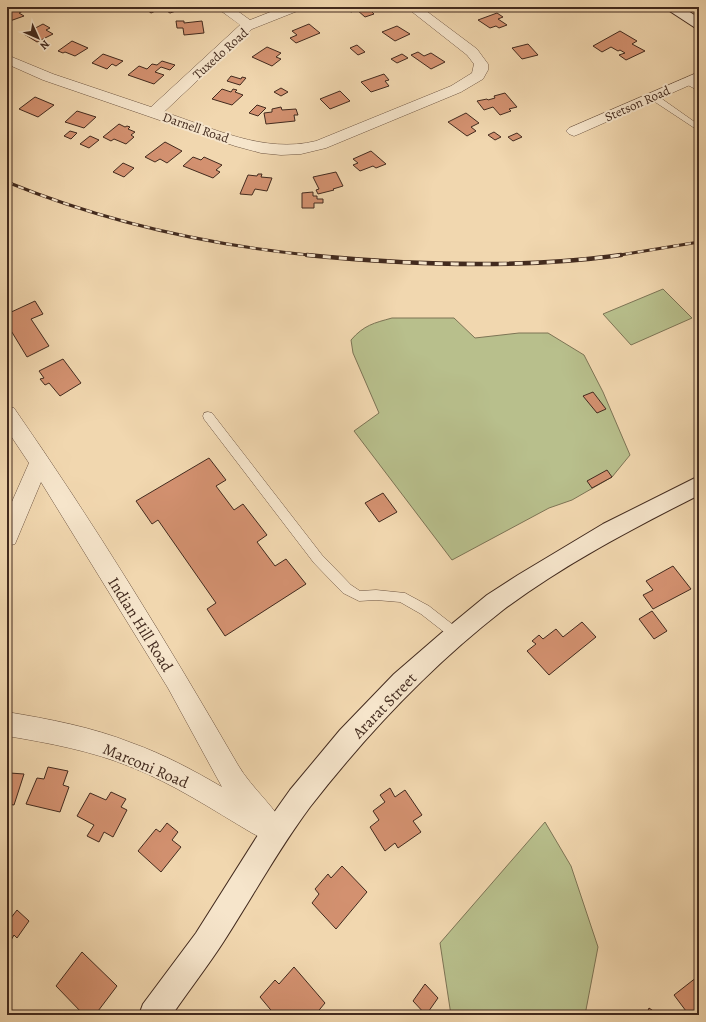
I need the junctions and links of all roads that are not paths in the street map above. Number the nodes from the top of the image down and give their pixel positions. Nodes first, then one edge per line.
1 (223, 7) edge
2 (295, 7) edge
3 (413, 7) edge
4 (673, 7) edge
5 (699, 24) edge
6 (249, 26) junction
7 (7, 59) edge
8 (693, 78) edge
9 (699, 89) edge
10 (652, 96) junction
11 (154, 113) junction
12 (699, 129) edge
13 (574, 131) dead end
14 (7, 414) edge
15 (208, 416) dead end
16 (40, 462) junction
17 (699, 485) edge
18 (7, 537) edge
19 (457, 635) junction
20 (7, 724) edge
21 (275, 833) junction
22 (154, 1015) edge

1 - 6 street
2 - 6 street, Tuxedo Road
3 - 11 street, Darnell Road
4 - 5 main road
6 - 11 street, Tuxedo Road
7 - 11 street, Darnell Road
8 - 9 lane
8 - 10 street, Stetson Road
10 - 12 lane
10 - 13 street, Stetson Road
14 - 16 street, Indian Hill Road
15 - 19 lane
16 - 18 street
16 - 21 street, Indian Hill Road
17 - 19 main road, Ararat Street
19 - 21 main road, Ararat Street
20 - 21 street, Marconi Road
21 - 22 main road, Ararat Street

